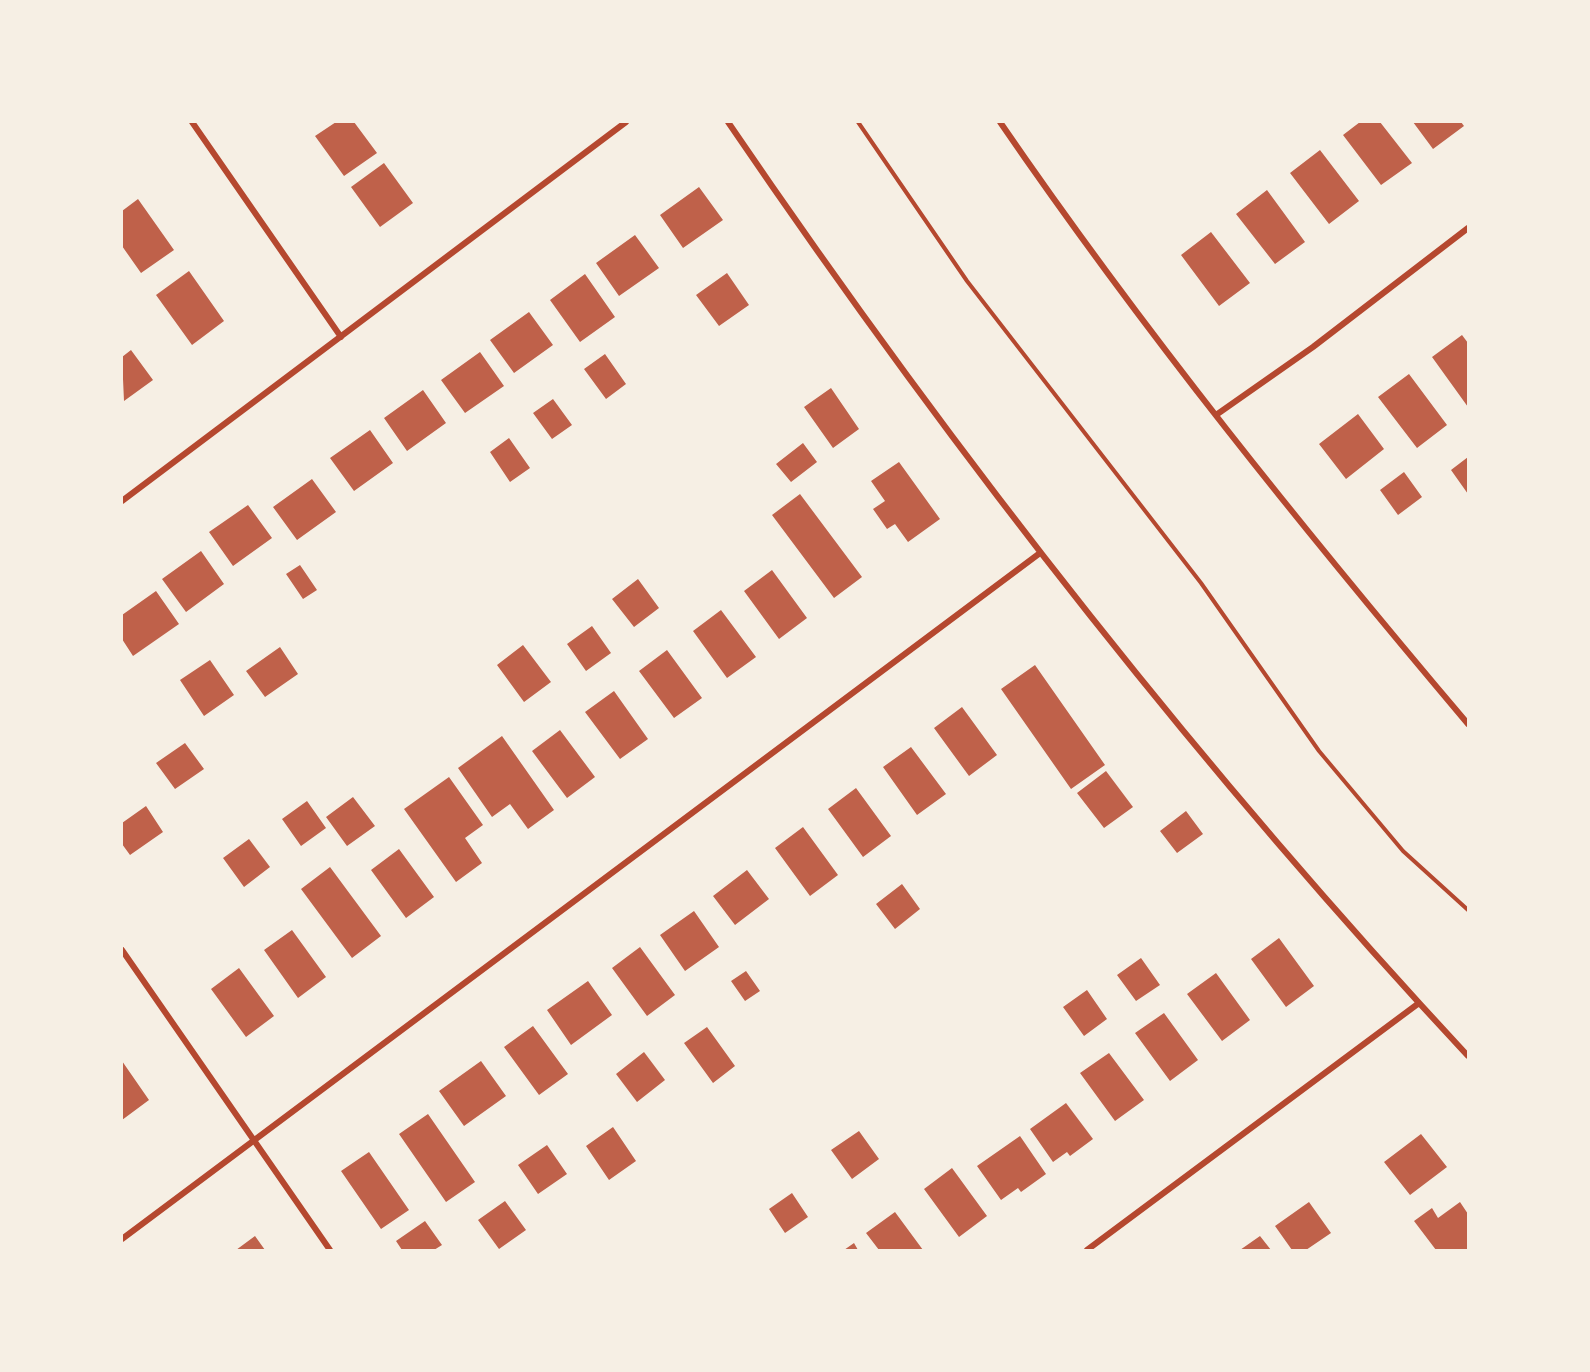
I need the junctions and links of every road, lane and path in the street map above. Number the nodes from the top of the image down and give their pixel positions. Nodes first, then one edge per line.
1 (192, 122) edge
2 (626, 122) edge
3 (728, 122) edge
4 (858, 122) edge
5 (1000, 122) edge
6 (1468, 228) edge
7 (341, 337) junction
8 (1216, 415) junction
9 (122, 501) edge
10 (1040, 553) junction
11 (1468, 724) edge
12 (1468, 910) edge
13 (122, 950) edge
14 (1419, 1003) junction
15 (1468, 1056) edge
16 (254, 1140) junction
17 (122, 1239) edge
18 (330, 1251) edge
19 (1087, 1251) edge

1 - 7 street
2 - 7 street
3 - 10 street
4 - 12 path
5 - 8 street
6 - 8 street
7 - 9 street
8 - 11 street
10 - 14 street
10 - 16 street
13 - 16 street
14 - 15 street
14 - 19 street
16 - 17 street
16 - 18 street

